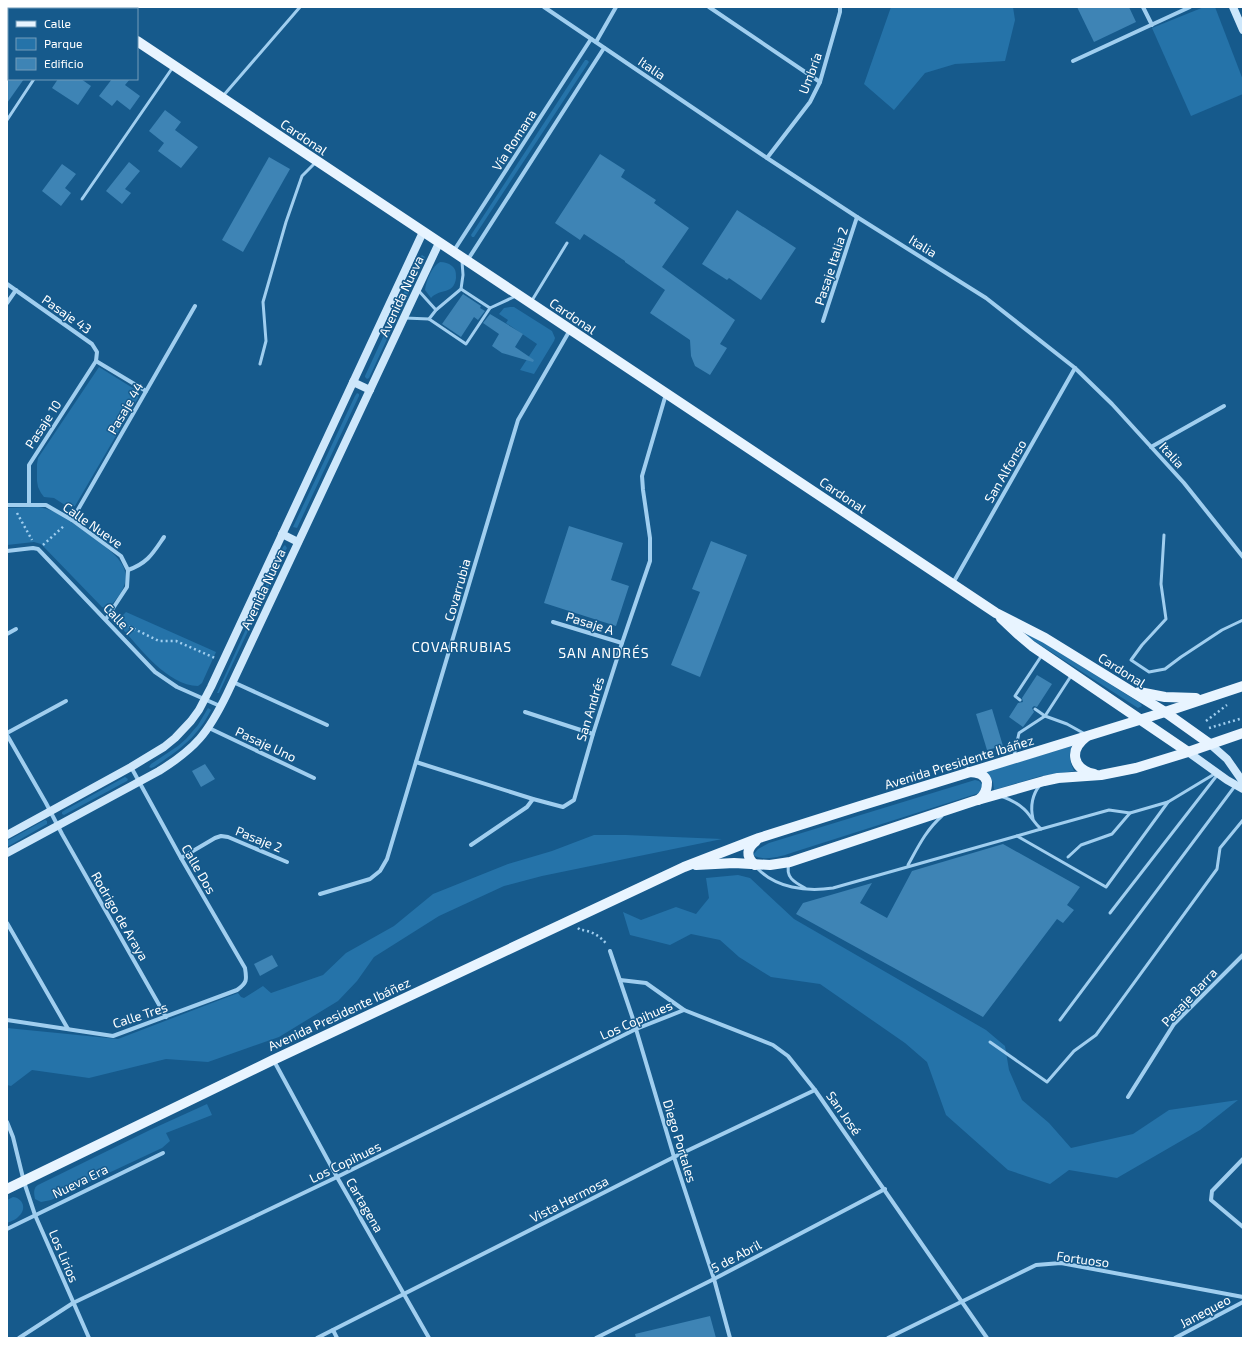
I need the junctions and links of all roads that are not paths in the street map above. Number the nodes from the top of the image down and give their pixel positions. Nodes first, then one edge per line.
1 (300, 7) edge
2 (544, 7) edge
3 (616, 7) edge
4 (709, 7) edge
5 (840, 7) edge
6 (1143, 7) edge
7 (1190, 7) edge
8 (1234, 7) edge
9 (1152, 25) junction
10 (1243, 30) edge
11 (591, 39) junction
12 (138, 42) edge
13 (596, 42) junction
14 (604, 48) junction
15 (1073, 61) dead end
16 (174, 66) junction
17 (33, 80) edge
18 (820, 82) junction
19 (222, 98) junction
20 (7, 120) edge
21 (768, 158) junction
22 (317, 162) junction
23 (82, 199) dead end
24 (857, 217) junction
25 (423, 232) junction
26 (439, 243) junction
27 (568, 243) dead end
28 (453, 252) junction
29 (464, 260) junction
30 (7, 284) edge
31 (417, 288) junction
32 (461, 289) junction
33 (16, 290) junction
34 (518, 295) junction
35 (7, 303) edge
36 (530, 303) junction
37 (195, 306) dead end
38 (490, 308) junction
39 (436, 310) junction
40 (403, 318) junction
41 (429, 319) junction
42 (823, 321) dead end
43 (570, 330) junction
44 (96, 361) junction
45 (260, 364) dead end
46 (1075, 368) junction
47 (353, 382) junction
48 (370, 390) junction
49 (146, 391) junction
50 (666, 394) junction
51 (1224, 406) dead end
52 (1151, 447) junction
53 (29, 504) junction
54 (7, 505) edge
55 (72, 520) junction
56 (282, 534) junction
57 (1164, 535) dead end
58 (164, 537) dead end
59 (298, 542) junction
60 (7, 551) edge
61 (1243, 557) edge
62 (128, 570) junction
63 (952, 584) junction
64 (996, 612) junction
65 (107, 618) junction
66 (1243, 620) edge
67 (552, 622) dead end
68 (16, 629) dead end
69 (7, 634) edge
70 (622, 643) junction
71 (1043, 653) junction
72 (1073, 673) junction
73 (233, 682) junction
74 (1243, 686) edge
75 (1128, 688) junction
76 (1214, 696) junction
77 (205, 699) junction
78 (1020, 700) dead end
79 (66, 701) dead end
80 (221, 707) junction
81 (1035, 710) dead end
82 (525, 712) dead end
83 (1165, 712) junction
84 (1045, 716) junction
85 (1140, 720) junction
86 (327, 725) dead end
87 (209, 728) junction
88 (1243, 733) edge
89 (7, 734) edge
90 (593, 734) junction
91 (1088, 736) junction
92 (1210, 744) junction
93 (1188, 752) junction
94 (1014, 758) junction
95 (416, 762) junction
96 (131, 767) junction
97 (968, 772) junction
98 (1217, 773) junction
99 (1101, 775) junction
100 (314, 778) dead end
101 (1044, 781) junction
102 (139, 782) junction
103 (1241, 785) edge
104 (995, 795) junction
105 (533, 799) junction
106 (974, 801) junction
107 (1168, 802) junction
108 (950, 809) junction
109 (50, 811) junction
110 (1130, 813) junction
111 (1243, 820) edge
112 (1035, 824) junction
113 (58, 826) junction
114 (1041, 829) junction
115 (7, 835) edge
116 (1017, 836) junction
117 (759, 838) junction
118 (471, 845) dead end
119 (7, 853) edge
120 (1068, 857) dead end
121 (180, 858) junction
122 (287, 862) dead end
123 (790, 862) junction
124 (755, 865) junction
125 (908, 865) junction
126 (684, 867) junction
127 (806, 889) junction
128 (320, 894) dead end
129 (1110, 913) dead end
130 (7, 923) edge
131 (610, 951) road end
132 (1243, 955) edge
133 (247, 980) joint
134 (620, 980) junction
135 (684, 1010) junction
136 (166, 1017) junction
137 (7, 1020) edge
138 (1060, 1020) dead end
139 (68, 1029) junction
140 (636, 1029) junction
141 (990, 1042) dead end
142 (273, 1060) junction
143 (815, 1090) junction
144 (1128, 1097) dead end
145 (7, 1122) edge
146 (163, 1152) dead end
147 (674, 1158) junction
148 (1243, 1159) edge
149 (337, 1177) junction
150 (24, 1182) junction
151 (885, 1189) junction
152 (7, 1190) edge
153 (35, 1214) junction
154 (1243, 1227) edge
155 (7, 1229) edge
156 (714, 1279) junction
157 (404, 1294) junction
158 (1243, 1297) edge
159 (962, 1302) junction
160 (1243, 1302) edge
161 (73, 1303) junction
162 (333, 1330) junction
163 (19, 1338) edge
164 (89, 1338) edge
165 (317, 1338) edge
166 (337, 1338) edge
167 (429, 1338) edge
168 (596, 1338) edge
169 (730, 1338) edge
170 (888, 1338) edge
171 (987, 1338) edge
172 (1176, 1338) edge

1 - 19 lane
2 - 11 street, Italia
3 - 13 street
4 - 18 street
5 - 18 street, Umbría
6 - 9 street
7 - 9 street
8 - 10 street
9 - 15 street
11 - 13 street, Italia
11 - 28 street, Vía Romana
12 - 16 main road, Cardonal
13 - 14 street, Italia
14 - 21 street, Italia
14 - 29 street, Vía Romana
16 - 19 main road, Cardonal
16 - 23 lane
17 - 20 lane
18 - 21 street, Umbría
19 - 22 main road, Cardonal
21 - 24 street, Italia
22 - 25 main road, Cardonal
22 - 45 lane
24 - 42 street, Pasaje Italia 2
24 - 46 street, Italia
25 - 26 main road, Cardonal
25 - 47 street, Avenida Nueva
26 - 28 main road, Cardonal
26 - 31 street, Avenida Nueva
27 - 36 lane
28 - 29 main road, Cardonal
29 - 32 lane
29 - 34 main road, Cardonal
30 - 33 street, Pasaje 43
31 - 39 lane
31 - 40 street, Avenida Nueva
32 - 38 lane
32 - 39 lane
33 - 35 street
33 - 44 street, Pasaje 43
34 - 36 main road, Cardonal
34 - 38 lane
36 - 43 main road, Cardonal
37 - 49 street, Pasaje 44
38 - 41 lane
39 - 41 lane
40 - 41 lane
40 - 48 street, Avenida Nueva
43 - 50 main road, Cardonal
43 - 95 street, Covarrubia
44 - 49 street
44 - 53 street, Pasaje 10
46 - 52 street, Italia
46 - 63 street, San Alfonso
47 - 48 street
47 - 56 street, Avenida Nueva
48 - 59 street, Avenida Nueva
49 - 55 street, Pasaje 44
50 - 63 main road, Cardonal
50 - 70 street, San Andrés
51 - 52 street
52 - 61 street, Italia
53 - 54 street, Calle Nueve
53 - 55 street, Calle Nueve
55 - 62 street, Calle Nueve
56 - 59 street
56 - 77 street, Avenida Nueva
57 - 66 lane
58 - 62 street
59 - 73 street, Avenida Nueva
60 - 65 street, Calle 1
62 - 65 street
63 - 64 main road, Cardonal
64 - 71 main road, Cardonal
64 - 75 main road, Cardonal
65 - 77 street, Calle 1
67 - 70 street, Pasaje A
68 - 69 street
70 - 90 street, San Andrés
71 - 72 main road, Cardonal
71 - 78 lane
72 - 84 lane
72 - 85 main road, Cardonal
73 - 80 street, Avenida Nueva
73 - 86 street
74 - 76 main road, Avenida Presidente Ibáñez
75 - 76 main road
75 - 83 main road, Cardonal
76 - 83 main road, Avenida Presidente Ibáñez
77 - 80 street, Calle 1
77 - 96 street, Avenida Nueva
79 - 89 street
80 - 87 street, Avenida Nueva
81 - 84 lane
82 - 90 street
83 - 85 main road, Avenida Presidente Ibáñez
83 - 92 main road, Cardonal
84 - 91 lane
84 - 94 lane
85 - 91 main road, Avenida Presidente Ibáñez
85 - 93 main road, Cardonal
87 - 100 street, Pasaje Uno
87 - 102 street, Avenida Nueva
88 - 92 main road, Avenida Presidente Ibáñez
89 - 109 street, Rodrigo de Araya
90 - 105 street, San Andrés
91 - 94 main road, Avenida Presidente Ibáñez
91 - 99 main road
92 - 93 main road, Avenida Presidente Ibáñez
92 - 103 street
93 - 98 street
93 - 99 main road, Avenida Presidente Ibáñez
94 - 97 main road, Avenida Presidente Ibáñez
95 - 105 street, San Andrés
95 - 128 street, Covarrubia
96 - 102 street, Calle Dos
96 - 109 street, Avenida Nueva
97 - 106 main road
97 - 117 main road, Avenida Presidente Ibáñez
98 - 103 street
98 - 107 lane
98 - 129 lane
99 - 101 main road, Avenida Presidente Ibáñez
101 - 104 main road, Avenida Presidente Ibáñez
101 - 112 lane
102 - 113 street, Avenida Nueva
102 - 121 street, Calle Dos
103 - 138 lane
104 - 106 main road, Avenida Presidente Ibáñez
104 - 112 lane
105 - 118 street
106 - 108 main road, Avenida Presidente Ibáñez
107 - 110 lane
107 - 116 lane
108 - 123 main road, Avenida Presidente Ibáñez
108 - 125 lane
109 - 113 street, Rodrigo de Araya
109 - 115 street, Avenida Nueva
110 - 114 lane
110 - 120 lane
111 - 141 lane
112 - 114 lane
113 - 119 street, Avenida Nueva
113 - 136 street, Rodrigo de Araya
114 - 116 lane
116 - 125 lane
117 - 124 main road
117 - 126 main road, Avenida Presidente Ibáñez
121 - 122 street, Pasaje 2
121 - 133 street, Calle Dos
123 - 124 main road, Avenida Presidente Ibáñez
123 - 127 lane
124 - 126 main road, Avenida Presidente Ibáñez
124 - 127 lane
125 - 127 lane
126 - 142 main road, Avenida Presidente Ibáñez
130 - 139 street
131 - 134 street, Diego Portales
132 - 144 street, Pasaje Barra
133 - 136 street, Calle Tres
134 - 135 street, San José
134 - 140 street, Diego Portales
135 - 140 street, Los Copihues
135 - 143 street, San José
136 - 139 street, Calle Tres
137 - 139 street, Calle Tres
140 - 147 street, Diego Portales
140 - 149 street, Los Copihues
142 - 149 street, Cartagena
142 - 150 main road, Avenida Presidente Ibáñez
143 - 147 street, Vista Hermosa
143 - 151 street, San José
145 - 150 street, Los Lirios
146 - 153 street, Nueva Era
147 - 156 street, Diego Portales
147 - 157 street, Vista Hermosa
148 - 154 street
149 - 157 street, Cartagena
149 - 161 street, Los Copihues
150 - 152 main road, Avenida Presidente Ibáñez
150 - 153 street, Los Lirios
151 - 156 street, 5 de Abril
151 - 159 street, San José
153 - 155 street, Nueva Era
153 - 161 street, Los Lirios
156 - 168 street, 5 de Abril
156 - 169 street, Diego Portales
157 - 162 street, Vista Hermosa
157 - 167 street, Cartagena
158 - 159 street, Fortuoso
159 - 170 street, Fortuoso
159 - 171 street, San José
160 - 172 street, Janequeo
161 - 163 street, Los Copihues
161 - 164 street, Los Lirios
162 - 165 street, Vista Hermosa
162 - 166 street

